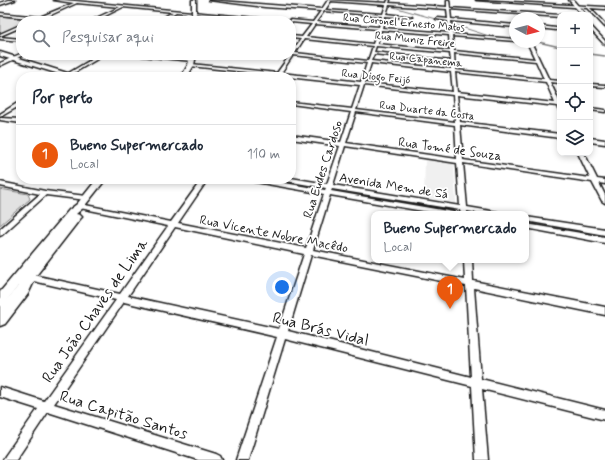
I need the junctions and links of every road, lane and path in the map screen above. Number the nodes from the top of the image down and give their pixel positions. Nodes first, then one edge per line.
1 (13, 0) edge
2 (55, 0) edge
3 (83, 0) edge
4 (194, 0) edge
5 (210, 0) edge
6 (248, 0) edge
7 (330, 0) edge
8 (389, 0) edge
9 (448, 0) edge
10 (477, 0) edge
11 (568, 0) edge
12 (571, 0) edge
13 (509, 1) edge
14 (78, 2) junction
15 (234, 3) junction
16 (0, 4) edge
17 (387, 4) junction
18 (265, 6) junction
19 (575, 6) junction
20 (122, 7) junction
21 (588, 7) junction
22 (449, 9) junction
23 (605, 9) edge
24 (260, 10) dead end
25 (322, 11) junction
26 (175, 12) junction
27 (514, 12) edge
28 (578, 12) edge
29 (581, 12) edge
30 (192, 13) junction
31 (509, 13) edge
32 (0, 14) edge
33 (545, 15) edge
34 (20, 16) edge
35 (44, 16) edge
36 (103, 16) edge
37 (168, 16) edge
38 (187, 16) edge
39 (193, 16) edge
40 (228, 16) edge
41 (384, 16) junction
42 (557, 16) edge
43 (410, 18) dead end
44 (438, 19) dead end
45 (449, 20) junction
46 (599, 20) junction
47 (605, 20) edge
48 (296, 22) edge
49 (313, 23) junction
50 (593, 24) edge
51 (509, 25) edge
52 (605, 26) edge
53 (16, 28) edge
54 (545, 28) edge
55 (380, 29) junction
56 (556, 29) dead end
57 (593, 30) edge
58 (451, 34) junction
59 (0, 36) edge
60 (296, 37) edge
61 (304, 38) junction
62 (605, 38) edge
63 (16, 39) edge
64 (509, 39) edge
65 (375, 44) junction
66 (605, 44) edge
67 (296, 48) edge
68 (532, 48) edge
69 (452, 52) junction
70 (372, 53) junction
71 (0, 54) edge
72 (296, 55) edge
73 (16, 58) edge
74 (13, 59) junction
75 (16, 60) edge
76 (16, 60) edge
77 (93, 60) edge
78 (192, 60) edge
79 (287, 60) edge
80 (537, 60) junction
81 (453, 62) junction
82 (369, 63) junction
83 (0, 65) edge
84 (454, 71) junction
85 (54, 72) edge
86 (73, 72) edge
87 (186, 72) edge
88 (256, 72) edge
89 (280, 72) edge
90 (296, 78) edge
91 (547, 80) junction
92 (557, 82) edge
93 (362, 84) junction
94 (593, 85) edge
95 (605, 86) edge
96 (456, 94) junction
97 (557, 100) edge
98 (296, 104) edge
99 (16, 106) edge
100 (557, 106) edge
101 (593, 109) edge
102 (354, 111) junction
103 (605, 111) edge
104 (0, 117) edge
105 (16, 120) edge
106 (458, 124) junction
107 (557, 136) edge
108 (296, 138) edge
109 (593, 140) edge
110 (605, 142) edge
111 (343, 144) junction
112 (582, 156) edge
113 (460, 161) junction
114 (296, 181) edge
115 (594, 181) junction
116 (605, 182) edge
117 (0, 184) edge
118 (98, 184) edge
119 (201, 184) edge
120 (294, 184) edge
121 (328, 189) junction
122 (45, 193) junction
123 (394, 200) junction
124 (605, 201) edge
125 (83, 202) junction
126 (440, 211) edge
127 (464, 211) edge
128 (529, 219) edge
129 (535, 220) junction
130 (172, 225) junction
131 (529, 227) edge
132 (537, 228) junction
133 (0, 232) edge
134 (605, 232) edge
135 (605, 240) edge
136 (308, 252) junction
137 (468, 263) edge
138 (29, 277) junction
139 (470, 284) junction
140 (122, 298) junction
141 (1, 305) edge
142 (605, 311) edge
143 (282, 334) junction
144 (477, 383) junction
145 (0, 392) edge
146 (47, 407) junction
147 (605, 415) edge
148 (9, 460) edge
149 (216, 460) edge
150 (242, 460) edge
151 (482, 460) edge

1 - 16 street
2 - 14 street
3 - 14 street
4 - 30 main road
5 - 15 street
6 - 15 street
7 - 17 street
7 - 25 street
8 - 17 street, Rua Eudes Cardoso
9 - 22 street
10 - 13 street
11 - 19 street
12 - 19 street
13 - 19 street
13 - 27 street
14 - 20 street
14 - 35 street
15 - 18 street
17 - 22 street
17 - 41 street, Rua Eudes Cardoso
18 - 24 street
18 - 25 street
19 - 21 street
19 - 28 street
19 - 29 street
20 - 26 street
20 - 36 street
21 - 23 street
21 - 46 street
22 - 31 street
22 - 45 street
25 - 41 street
25 - 49 street
26 - 30 street
26 - 37 street
30 - 38 street
30 - 39 main road
30 - 40 street
32 - 34 street
33 - 42 street
41 - 43 street
41 - 55 street, Rua Eudes Cardoso
44 - 45 street
45 - 51 street
45 - 58 street
46 - 47 street
46 - 52 street
48 - 49 street, Rua Coronel Ernesto Matos
49 - 55 street, Rua Coronel Ernesto Matos
49 - 61 street
50 - 62 street
53 - 59 street
54 - 56 street
55 - 58 street, Rua Coronel Ernesto Matos
55 - 65 street, Rua Eudes Cardoso
57 - 66 street
58 - 64 street, Rua Coronel Ernesto Matos
58 - 69 street
59 - 63 street
60 - 61 street, Rua Muniz Freire
61 - 65 street, Rua Muniz Freire
61 - 67 street
65 - 69 street, Rua Muniz Freire
65 - 70 street, Rua Eudes Cardoso
68 - 80 street
69 - 80 street, Rua Muniz Freire
69 - 81 street
70 - 81 street
70 - 82 street, Rua Eudes Cardoso
71 - 74 main road
72 - 82 street, Rua Capanema
73 - 74 street
74 - 75 main road
74 - 83 street
76 - 85 main road
77 - 86 street
78 - 87 main road
78 - 88 street, Rua Diogo Feijó
79 - 89 street
80 - 91 street
81 - 84 street
82 - 84 street, Rua Capanema
82 - 93 street, Rua Eudes Cardoso
84 - 91 street, Rua Capanema
84 - 96 street
90 - 93 street, Rua Diogo Feijó
91 - 92 street, Rua Capanema
91 - 97 street
93 - 96 street, Rua Diogo Feijó
93 - 102 street, Rua Eudes Cardoso
94 - 95 street
96 - 100 street, Rua Diogo Feijó
96 - 106 street
98 - 102 street, Rua Duarte da Costa
99 - 104 street
101 - 103 street
102 - 106 street, Rua Duarte da Costa
102 - 111 street, Rua Eudes Cardoso
104 - 105 street
106 - 107 street, Rua Duarte da Costa
106 - 113 street
108 - 111 street, Rua Tomé de Souza
109 - 110 street
111 - 113 street, Rua Tomé de Souza
111 - 121 street, Rua Eudes Cardoso
112 - 115 street
113 - 115 street, Rua Tomé de Souza
113 - 127 street
114 - 121 street, Avenida Mem de Sá
115 - 116 street, Rua Tomé de Souza
115 - 124 street
117 - 122 street, Rua Vicente Nobre Macêdo
118 - 125 main road
119 - 130 street, Rua João Chaves de Lima
120 - 121 street, Avenida Mem de Sá
121 - 123 street, Avenida Mem de Sá
121 - 136 street, Rua Eudes Cardoso
122 - 125 street, Rua Vicente Nobre Macêdo
122 - 133 street
123 - 126 street, Avenida Mem de Sá
123 - 127 street, Avenida Mem de Sá
125 - 130 street, Rua Vicente Nobre Macêdo
125 - 138 main road
125 - 141 main road
128 - 129 street
129 - 132 street
129 - 134 street
130 - 136 street, Rua Vicente Nobre Macêdo
130 - 140 street, Rua João Chaves de Lima
131 - 132 street
132 - 135 street
136 - 139 street, Rua Vicente Nobre Macêdo
136 - 143 street, Rua Eudes Cardoso
137 - 139 street
138 - 140 street, Rua Brás Vidal
138 - 141 highway
139 - 142 street, Rua Vicente Nobre Macêdo
139 - 144 street
140 - 143 street, Rua Brás Vidal
140 - 146 street, Rua João Chaves de Lima
143 - 144 street, Rua Brás Vidal
143 - 150 street, Rua Eudes Cardoso
144 - 147 street, Rua Brás Vidal
144 - 151 street
145 - 146 street, Rua Capitão Santos
146 - 148 street, Rua João Chaves de Lima
146 - 149 street, Rua Capitão Santos

